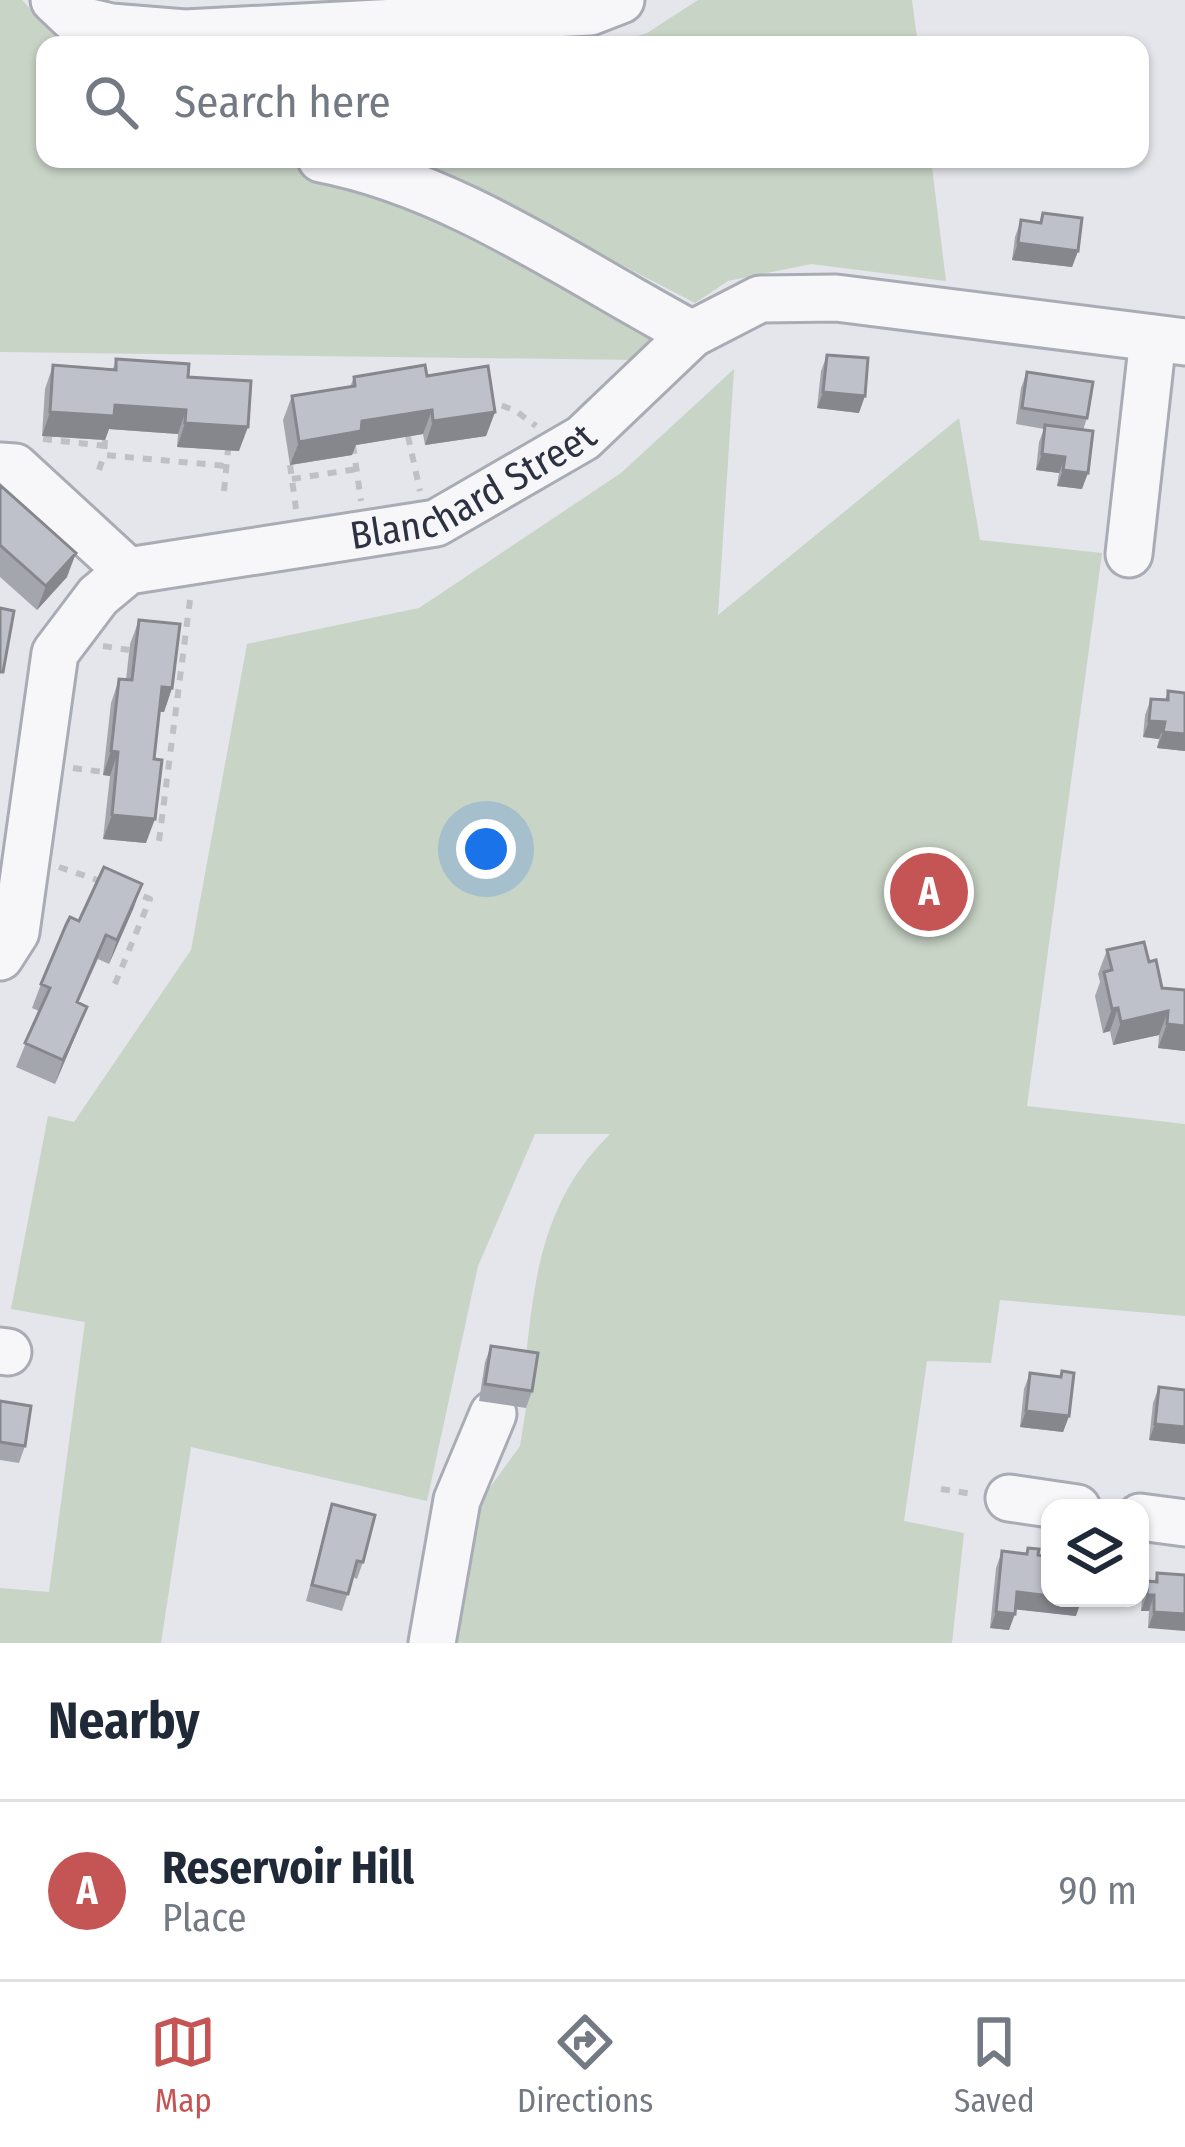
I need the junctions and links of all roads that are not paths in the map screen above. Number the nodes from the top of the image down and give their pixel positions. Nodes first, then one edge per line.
1 (621, 0) edge
2 (69, 21) edge
3 (364, 168) edge
4 (692, 334) junction
5 (1169, 340) edge
6 (0, 466) edge
7 (1129, 554) dead end
8 (128, 571) junction
9 (0, 957) edge
10 (493, 1414) dead end
11 (992, 1496) road end
12 (1041, 1503) edge
13 (1149, 1517) edge
14 (1185, 1522) edge
15 (432, 1643) edge

1 - 2 street
3 - 4 street
4 - 5 street, Blanchard Street
4 - 8 street, Blanchard Street
5 - 7 street
6 - 8 street
8 - 9 street
10 - 15 street
11 - 12 street
13 - 14 street

